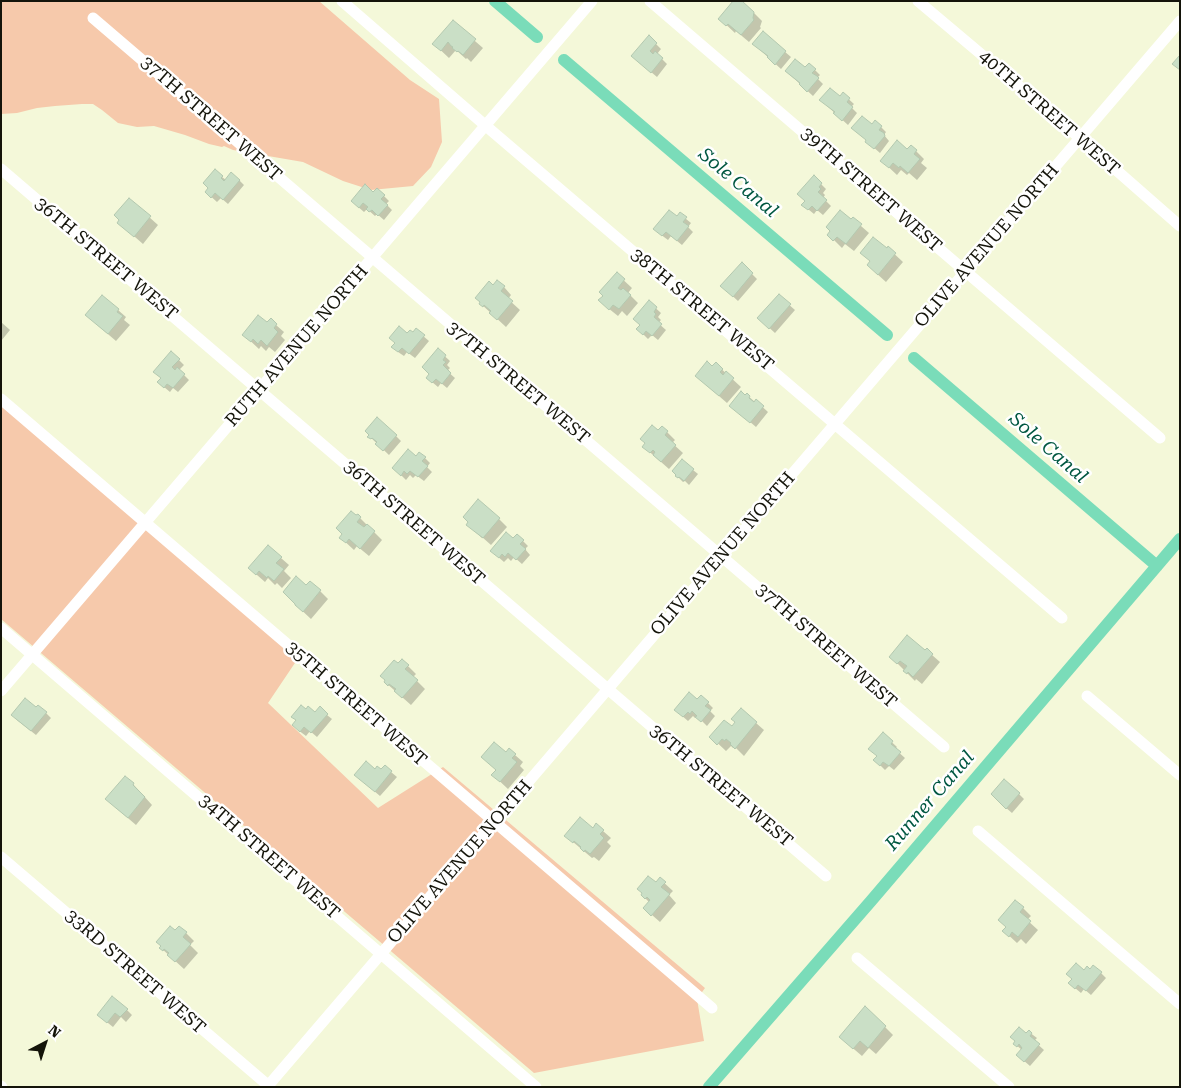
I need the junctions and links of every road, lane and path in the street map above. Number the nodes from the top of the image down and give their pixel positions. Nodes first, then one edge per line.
1 (342, 1) edge
2 (592, 1) edge
3 (650, 1) edge
4 (918, 1) edge
5 (93, 18) dead end
6 (1180, 21) edge
7 (486, 126) junction
8 (1080, 138) junction
9 (1, 169) edge
10 (1180, 226) edge
11 (372, 258) junction
12 (966, 271) junction
13 (259, 390) junction
14 (1, 399) edge
15 (835, 424) junction
16 (1160, 438) dead end
17 (145, 522) junction
18 (721, 556) junction
19 (1062, 618) dead end
20 (1, 628) edge
21 (32, 654) junction
22 (608, 690) junction
23 (1, 691) edge
24 (1087, 696) dead end
25 (944, 747) dead end
26 (1180, 775) edge
27 (494, 822) junction
28 (978, 831) dead end
29 (1, 857) edge
30 (826, 876) dead end
31 (382, 953) junction
32 (857, 958) dead end
33 (1180, 1004) edge
34 (712, 1008) dead end
35 (268, 1086) edge
36 (536, 1087) edge
37 (1009, 1087) edge

1 - 7 street, 38TH STREET WEST
2 - 7 street, RUTH AVENUE NORTH
3 - 12 street, 39TH STREET WEST
4 - 8 street, 40TH STREET WEST
5 - 11 street, 37TH STREET WEST
6 - 8 street, OLIVE AVENUE NORTH
7 - 11 street, RUTH AVENUE NORTH
7 - 15 street, 38TH STREET WEST
8 - 10 street, 40TH STREET WEST
8 - 12 street, OLIVE AVENUE NORTH
9 - 13 street, 36TH STREET WEST
11 - 13 street, RUTH AVENUE NORTH
11 - 18 street, 37TH STREET WEST
12 - 15 street, OLIVE AVENUE NORTH
12 - 16 street, 39TH STREET WEST
13 - 17 street, RUTH AVENUE NORTH
13 - 22 street, 36TH STREET WEST
14 - 17 street, 35TH STREET WEST
15 - 18 street, OLIVE AVENUE NORTH
15 - 19 street, 38TH STREET WEST
17 - 21 street, RUTH AVENUE NORTH
17 - 27 street, 35TH STREET WEST
18 - 22 street, OLIVE AVENUE NORTH
18 - 25 street, 37TH STREET WEST
20 - 21 street, 34TH STREET WEST
21 - 23 street, RUTH AVENUE NORTH
21 - 31 street, 34TH STREET WEST
22 - 27 street, OLIVE AVENUE NORTH
22 - 30 street, 36TH STREET WEST
24 - 26 street
27 - 31 street, OLIVE AVENUE NORTH
27 - 34 street, 35TH STREET WEST
28 - 33 street
29 - 35 street, 33RD STREET WEST
31 - 35 street, OLIVE AVENUE NORTH
31 - 36 street, 34TH STREET WEST
32 - 37 street

